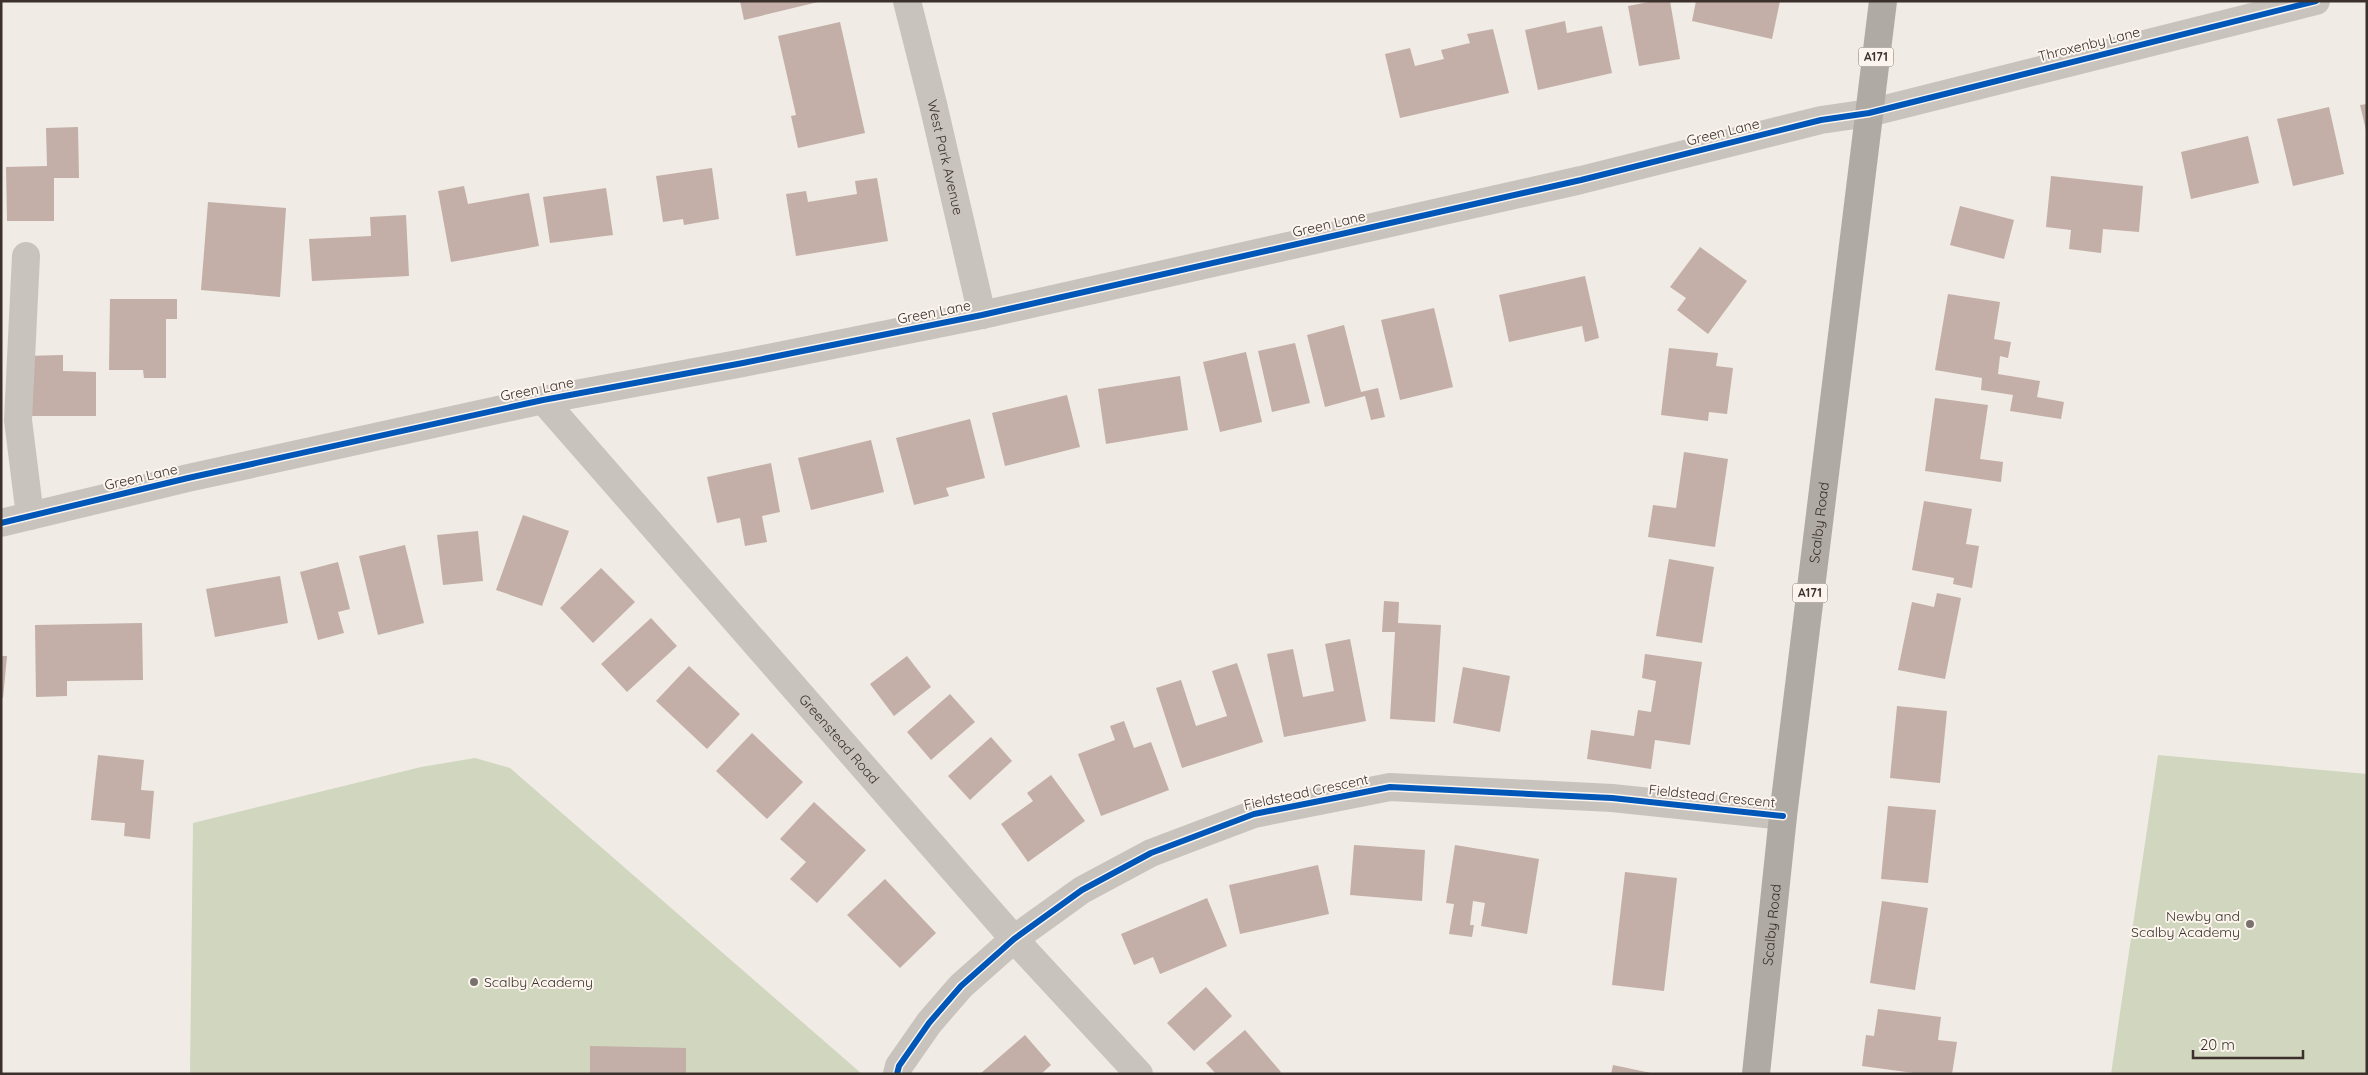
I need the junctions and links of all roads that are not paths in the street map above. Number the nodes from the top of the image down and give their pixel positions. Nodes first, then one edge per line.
1 (907, 1) edge
2 (1883, 1) edge
3 (2316, 1) edge
4 (1869, 113) junction
5 (26, 256) dead end
6 (982, 315) junction
7 (543, 400) junction
8 (30, 516) junction
9 (1, 523) edge
10 (1783, 816) junction
11 (1014, 939) junction
12 (897, 1074) edge
13 (1139, 1074) edge
14 (1756, 1074) edge

1 - 6 street, West Park Avenue
2 - 4 highway, Scalby Road / A171
3 - 4 street, Throxenby Lane
4 - 6 street, Green Lane
4 - 10 highway, Scalby Road / A171
5 - 8 street
6 - 7 street, Green Lane
7 - 8 street, Green Lane
7 - 11 street, Greenstead Road
8 - 9 street, Green Lane
10 - 11 street, Fieldstead Crescent
10 - 14 highway, Scalby Road / A171
11 - 12 street, Fieldstead Crescent
11 - 13 street, Greenstead Road

